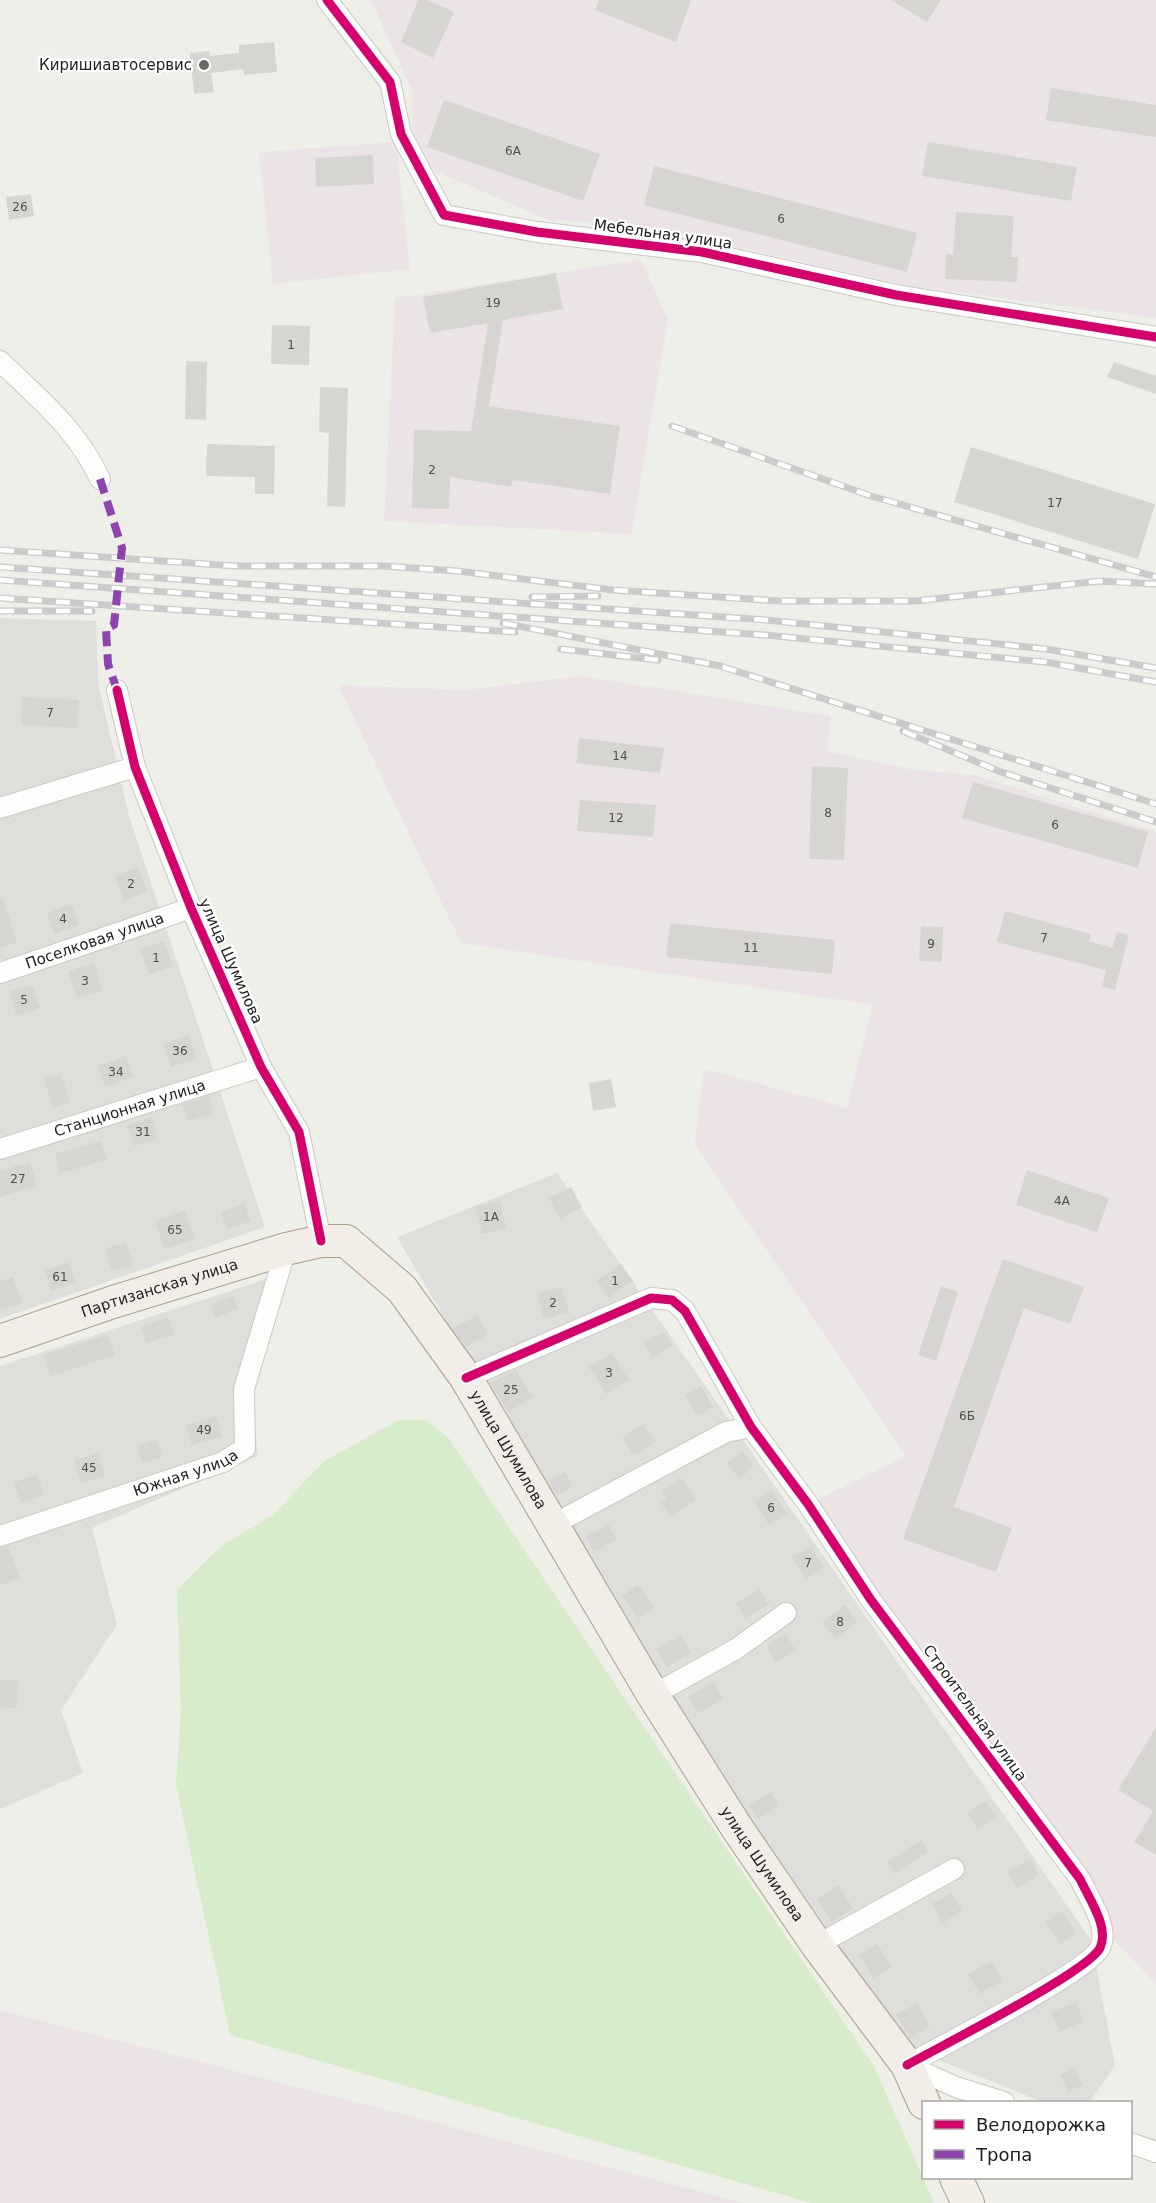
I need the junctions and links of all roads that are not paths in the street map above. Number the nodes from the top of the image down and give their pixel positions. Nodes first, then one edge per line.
1 (327, 0) edge
2 (1156, 337) edge
3 (0, 361) edge
4 (100, 479) dead end
5 (117, 690) dead end
6 (135, 767) junction
7 (0, 808) edge
8 (191, 908) junction
9 (0, 972) edge
10 (261, 1067) junction
11 (0, 1149) edge
12 (321, 1241) junction
13 (286, 1249) junction
14 (0, 1341) edge
15 (466, 1378) junction
16 (751, 1427) junction
17 (552, 1525) junction
18 (0, 1536) edge
19 (786, 1613) dead end
20 (653, 1695) junction
21 (954, 1869) dead end
22 (817, 1945) junction
23 (907, 2065) junction
24 (923, 2101) edge
25 (998, 2101) edge
26 (1132, 2143) edge
27 (1156, 2152) edge
28 (956, 2179) edge
29 (968, 2203) edge

1 - 2 street, Мебельная улица
3 - 4 street
5 - 6 street, улица Шумилова
6 - 7 street
6 - 8 street, улица Шумилова
8 - 9 street, Поселковая улица
8 - 10 street, улица Шумилова
10 - 11 street, Станционная улица
10 - 12 street, улица Шумилова
12 - 13 main road, Партизанская улица
12 - 15 main road, улица Шумилова
13 - 14 main road, Партизанская улица
13 - 18 street, Южная улица
15 - 16 street, Строительная улица
15 - 17 main road, улица Шумилова
16 - 17 street
16 - 23 street, Строительная улица
17 - 20 main road, улица Шумилова
19 - 20 street
20 - 22 main road, улица Шумилова
21 - 22 street
22 - 23 main road, улица Шумилова
23 - 24 main road, улица Шумилова
23 - 25 street
26 - 27 street
28 - 29 main road

